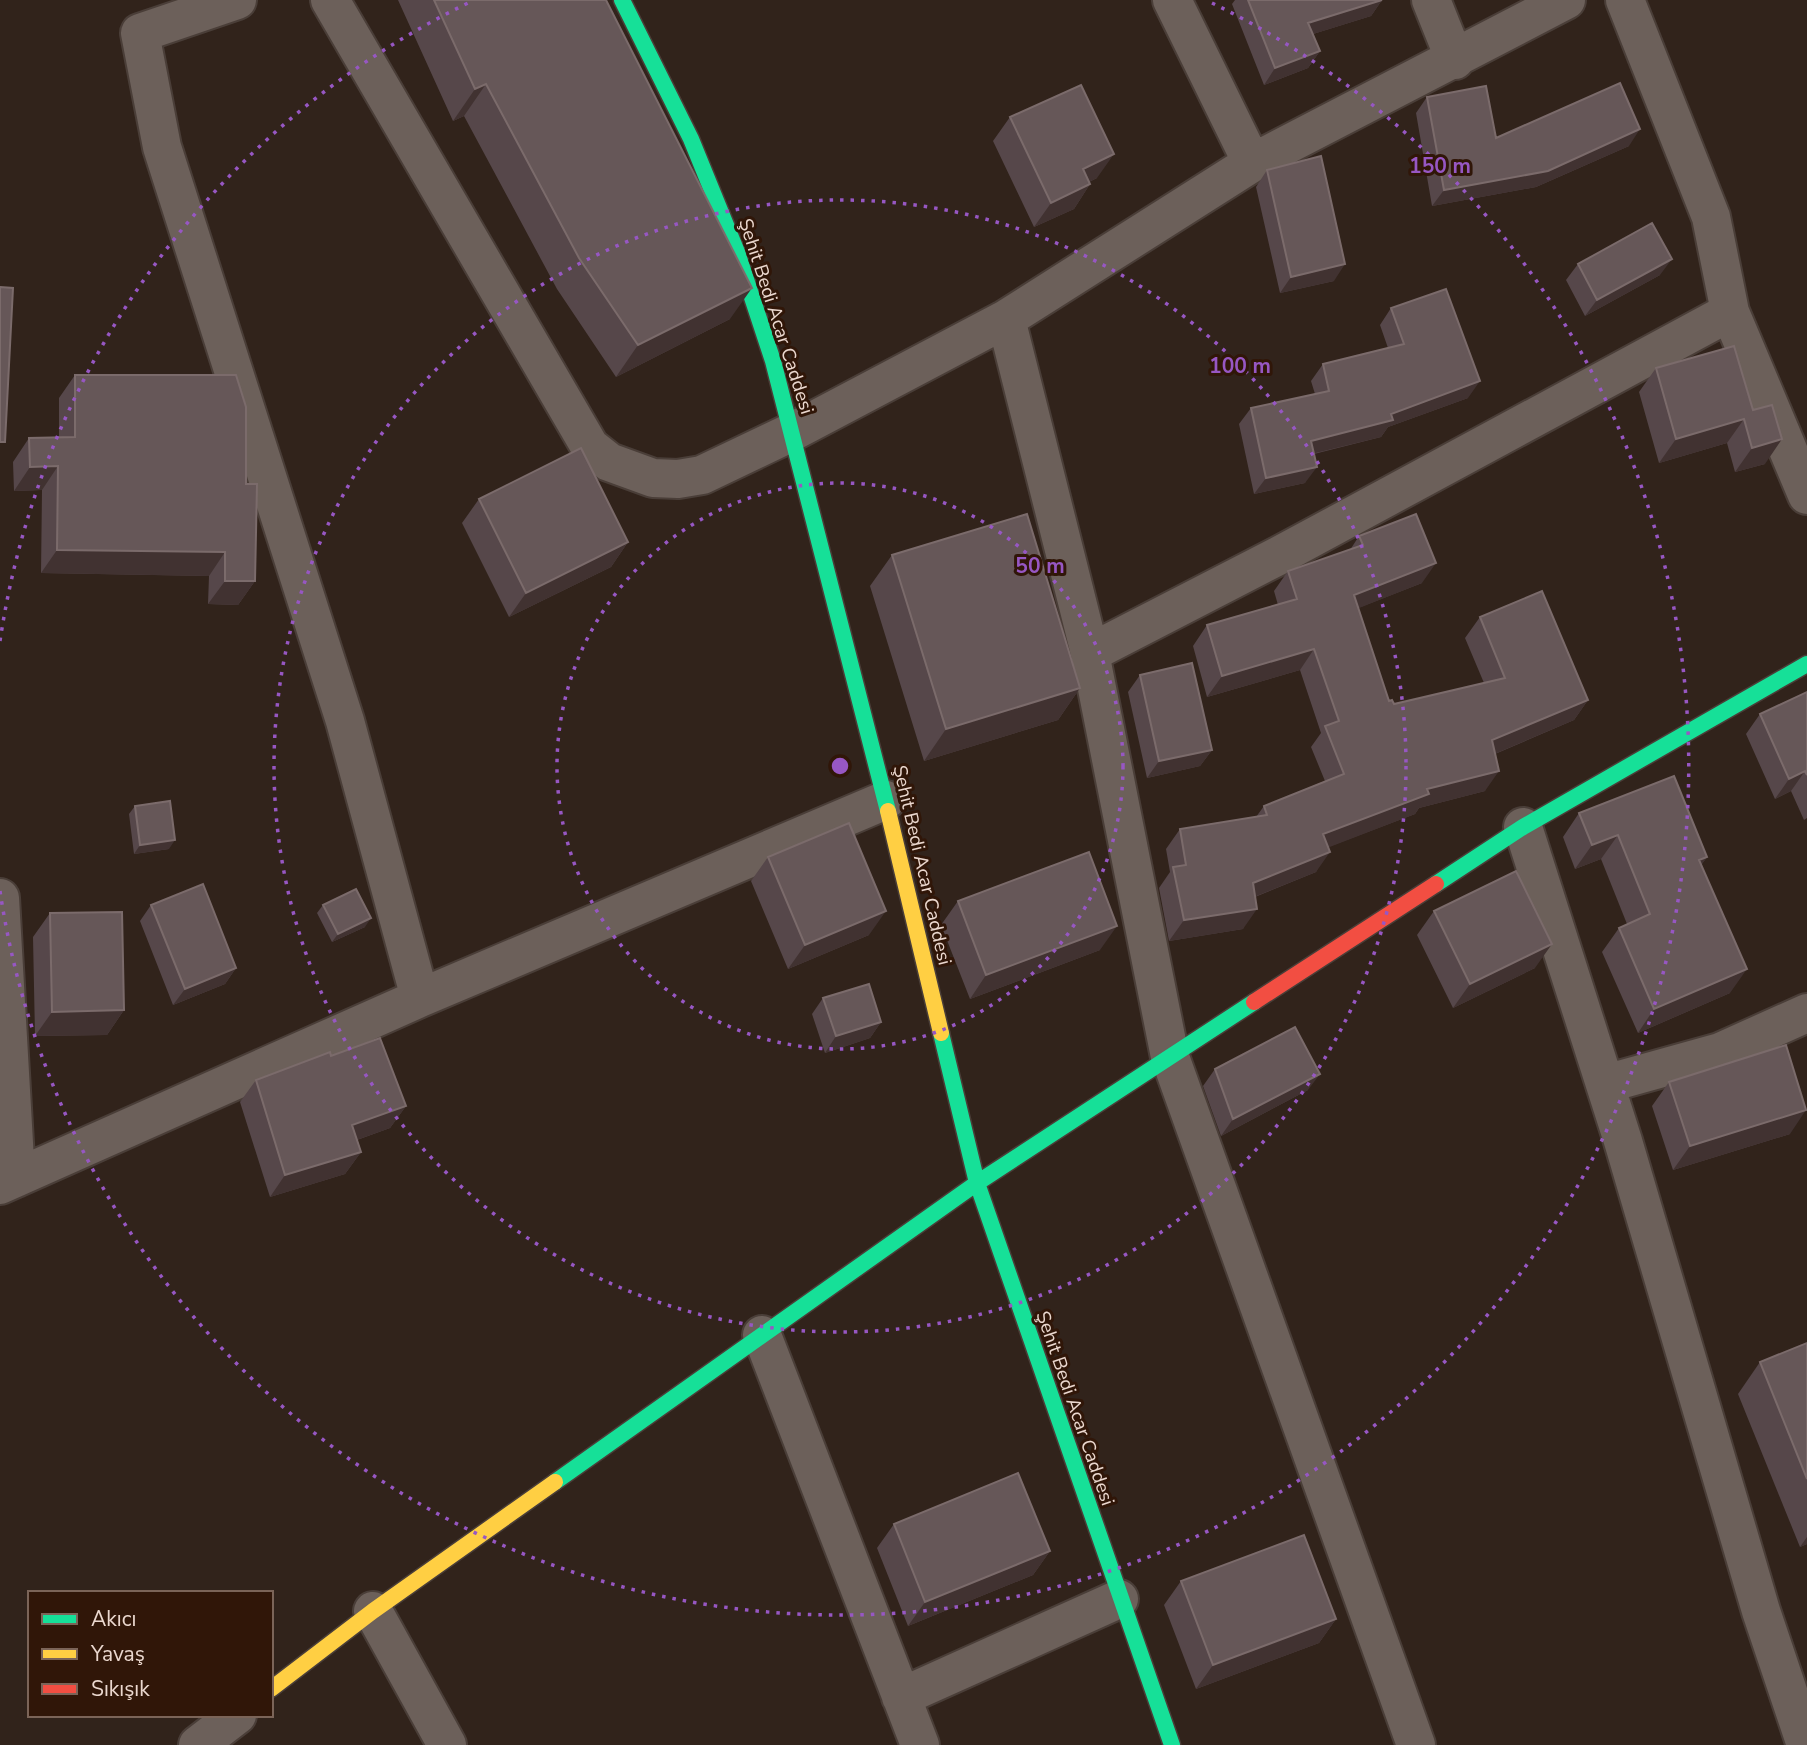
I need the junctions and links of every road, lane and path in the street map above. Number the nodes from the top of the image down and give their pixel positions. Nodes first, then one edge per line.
1 (237, 0) edge
2 (330, 0) edge
3 (622, 0) edge
4 (1172, 0) edge
5 (1431, 0) edge
6 (1566, 0) edge
7 (1625, 0) edge
8 (1455, 60) junction
9 (1252, 163) junction
10 (1730, 312) junction
11 (1006, 319) junction
12 (792, 432) junction
13 (1807, 495) edge
14 (1090, 653) junction
15 (1807, 664) edge
16 (886, 800) junction
17 (1522, 827) junction
18 (0, 898) edge
19 (420, 998) junction
20 (1807, 1013) edge
21 (1170, 1057) junction
22 (1605, 1084) junction
23 (8, 1182) edge
24 (977, 1184) junction
25 (762, 1335) junction
26 (1119, 1599) junction
27 (373, 1611) junction
28 (1796, 1681) edge
29 (273, 1687) edge
30 (901, 1697) junction
31 (234, 1717) edge
32 (198, 1745) edge
33 (447, 1745) edge
34 (920, 1745) edge
35 (1172, 1745) edge
36 (1416, 1745) edge
37 (1806, 1745) edge

1 - 19 street
2 - 12 street
3 - 12 street, Şehit Bedi Acar Caddesi
4 - 9 street
5 - 8 street
6 - 8 street
7 - 10 street
8 - 9 street
9 - 11 street
10 - 13 street
10 - 14 street
11 - 12 street
11 - 14 street
12 - 16 street, Şehit Bedi Acar Caddesi
14 - 21 street
15 - 17 street
16 - 19 street
16 - 24 street, Şehit Bedi Acar Caddesi
17 - 21 street
17 - 22 street
18 - 23 street
19 - 23 street
20 - 22 street
21 - 24 street
21 - 36 street
22 - 28 street
24 - 25 street
24 - 26 street, Şehit Bedi Acar Caddesi
25 - 27 street
25 - 30 street
26 - 30 street
26 - 35 street, Şehit Bedi Acar Caddesi
27 - 29 street
27 - 33 street
28 - 37 street
30 - 34 street
31 - 32 street

